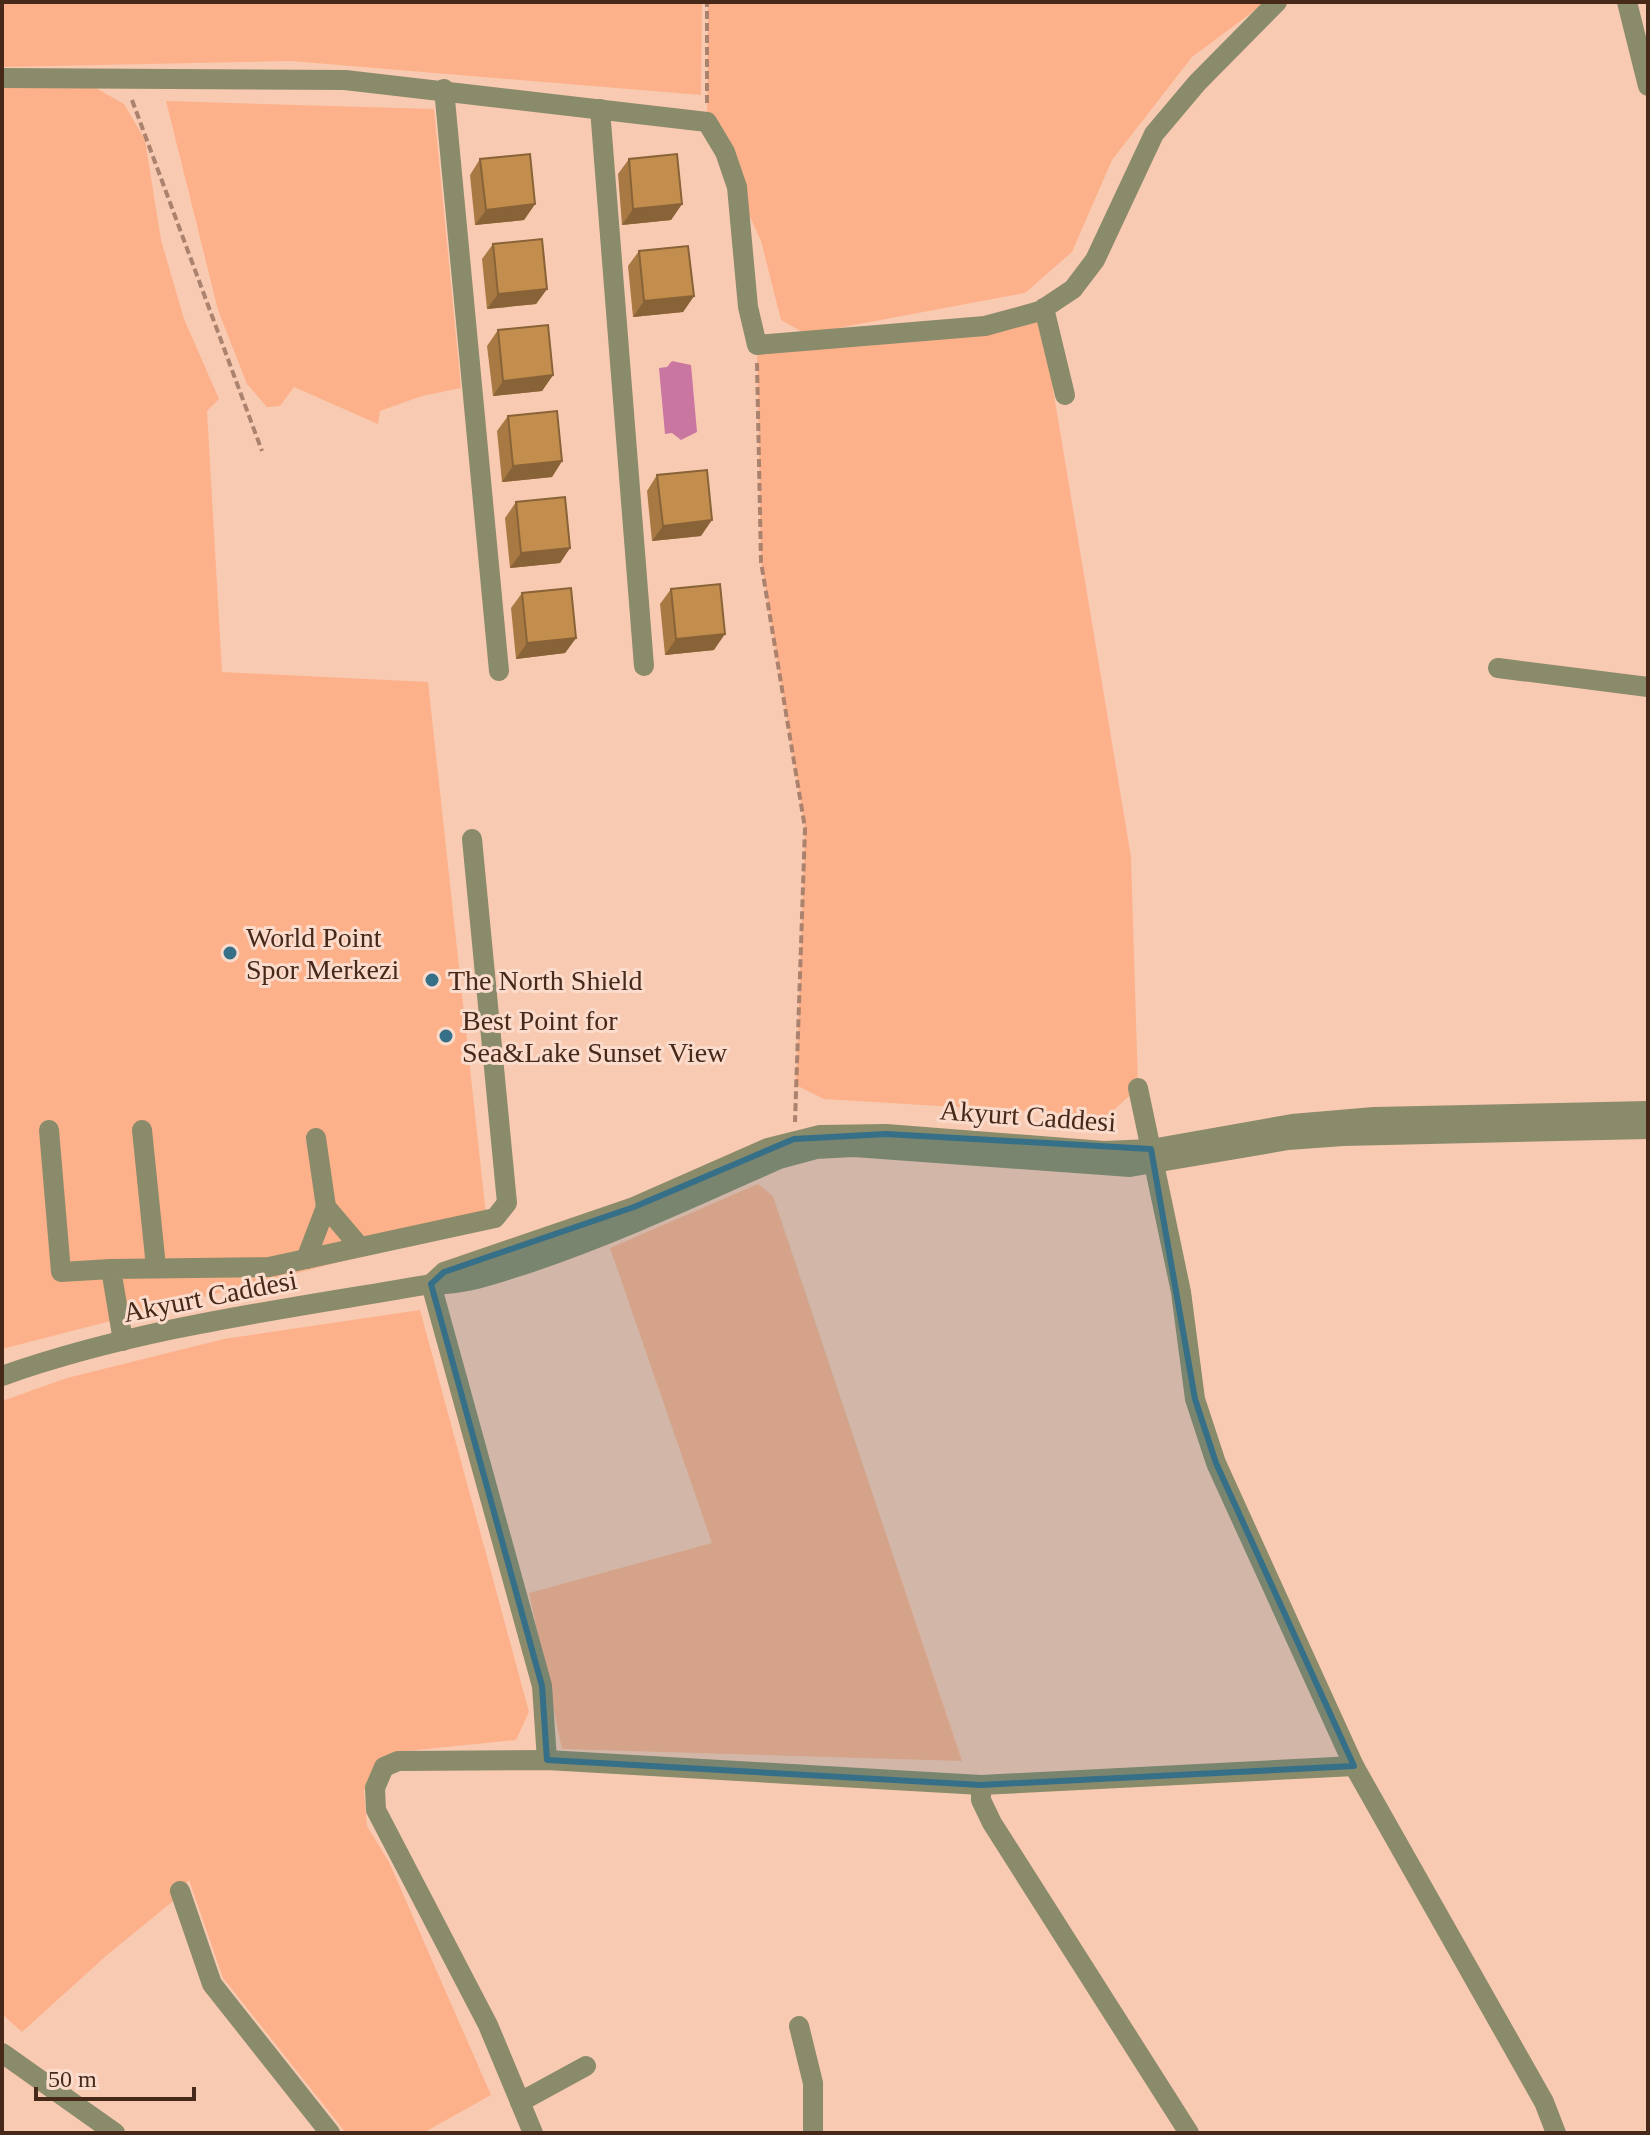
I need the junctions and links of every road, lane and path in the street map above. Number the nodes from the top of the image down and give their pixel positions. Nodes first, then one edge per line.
1 (707, 2) edge
2 (1277, 2) edge
3 (1627, 2) edge
4 (2, 78) edge
5 (125, 79) junction
6 (1648, 86) edge
7 (444, 89) junction
8 (600, 109) junction
9 (707, 122) junction
10 (1044, 308) junction
11 (757, 345) junction
12 (1065, 395) dead end
13 (262, 451) dead end
14 (644, 666) dead end
15 (1498, 668) dead end
16 (499, 671) dead end
17 (1648, 687) edge
18 (472, 839) dead end
19 (1138, 1088) dead end
20 (1648, 1111) edge
21 (1648, 1129) edge
22 (49, 1130) dead end
23 (142, 1130) dead end
24 (316, 1138) dead end
25 (794, 1139) junction
26 (1152, 1157) junction
27 (326, 1207) junction
28 (360, 1247) junction
29 (306, 1259) junction
30 (156, 1267) junction
31 (111, 1269) junction
32 (431, 1284) junction
33 (123, 1341) junction
34 (2, 1376) edge
35 (547, 1760) junction
36 (1354, 1766) junction
37 (981, 1785) junction
38 (180, 1891) dead end
39 (799, 2026) dead end
40 (2, 2053) edge
41 (586, 2066) dead end
42 (520, 2102) junction
43 (115, 2133) edge
44 (330, 2133) edge
45 (533, 2133) edge
46 (813, 2133) edge
47 (1189, 2133) edge
48 (1556, 2133) edge

1 - 9 path
2 - 10 street
3 - 6 street
4 - 5 street
5 - 7 street
5 - 13 path
7 - 8 street
7 - 16 street
8 - 9 street
8 - 14 street
9 - 11 street
10 - 11 street
10 - 12 street
11 - 25 path
15 - 17 street
18 - 28 street
19 - 26 street
20 - 26 street, Akyurt Caddesi
21 - 26 street, Akyurt Caddesi
22 - 31 street
23 - 30 street
24 - 27 street
25 - 26 street, Akyurt Caddesi
25 - 32 street, Akyurt Caddesi
26 - 32 street, Akyurt Caddesi
26 - 36 street
27 - 28 street
27 - 29 street
28 - 29 street
29 - 30 street
30 - 31 street
31 - 33 street
32 - 33 street, Akyurt Caddesi
32 - 35 street
33 - 34 street, Akyurt Caddesi
35 - 37 street
35 - 42 street
36 - 37 street
36 - 48 street
37 - 47 street
38 - 44 street
39 - 46 street
40 - 43 street
41 - 42 street
42 - 45 street

